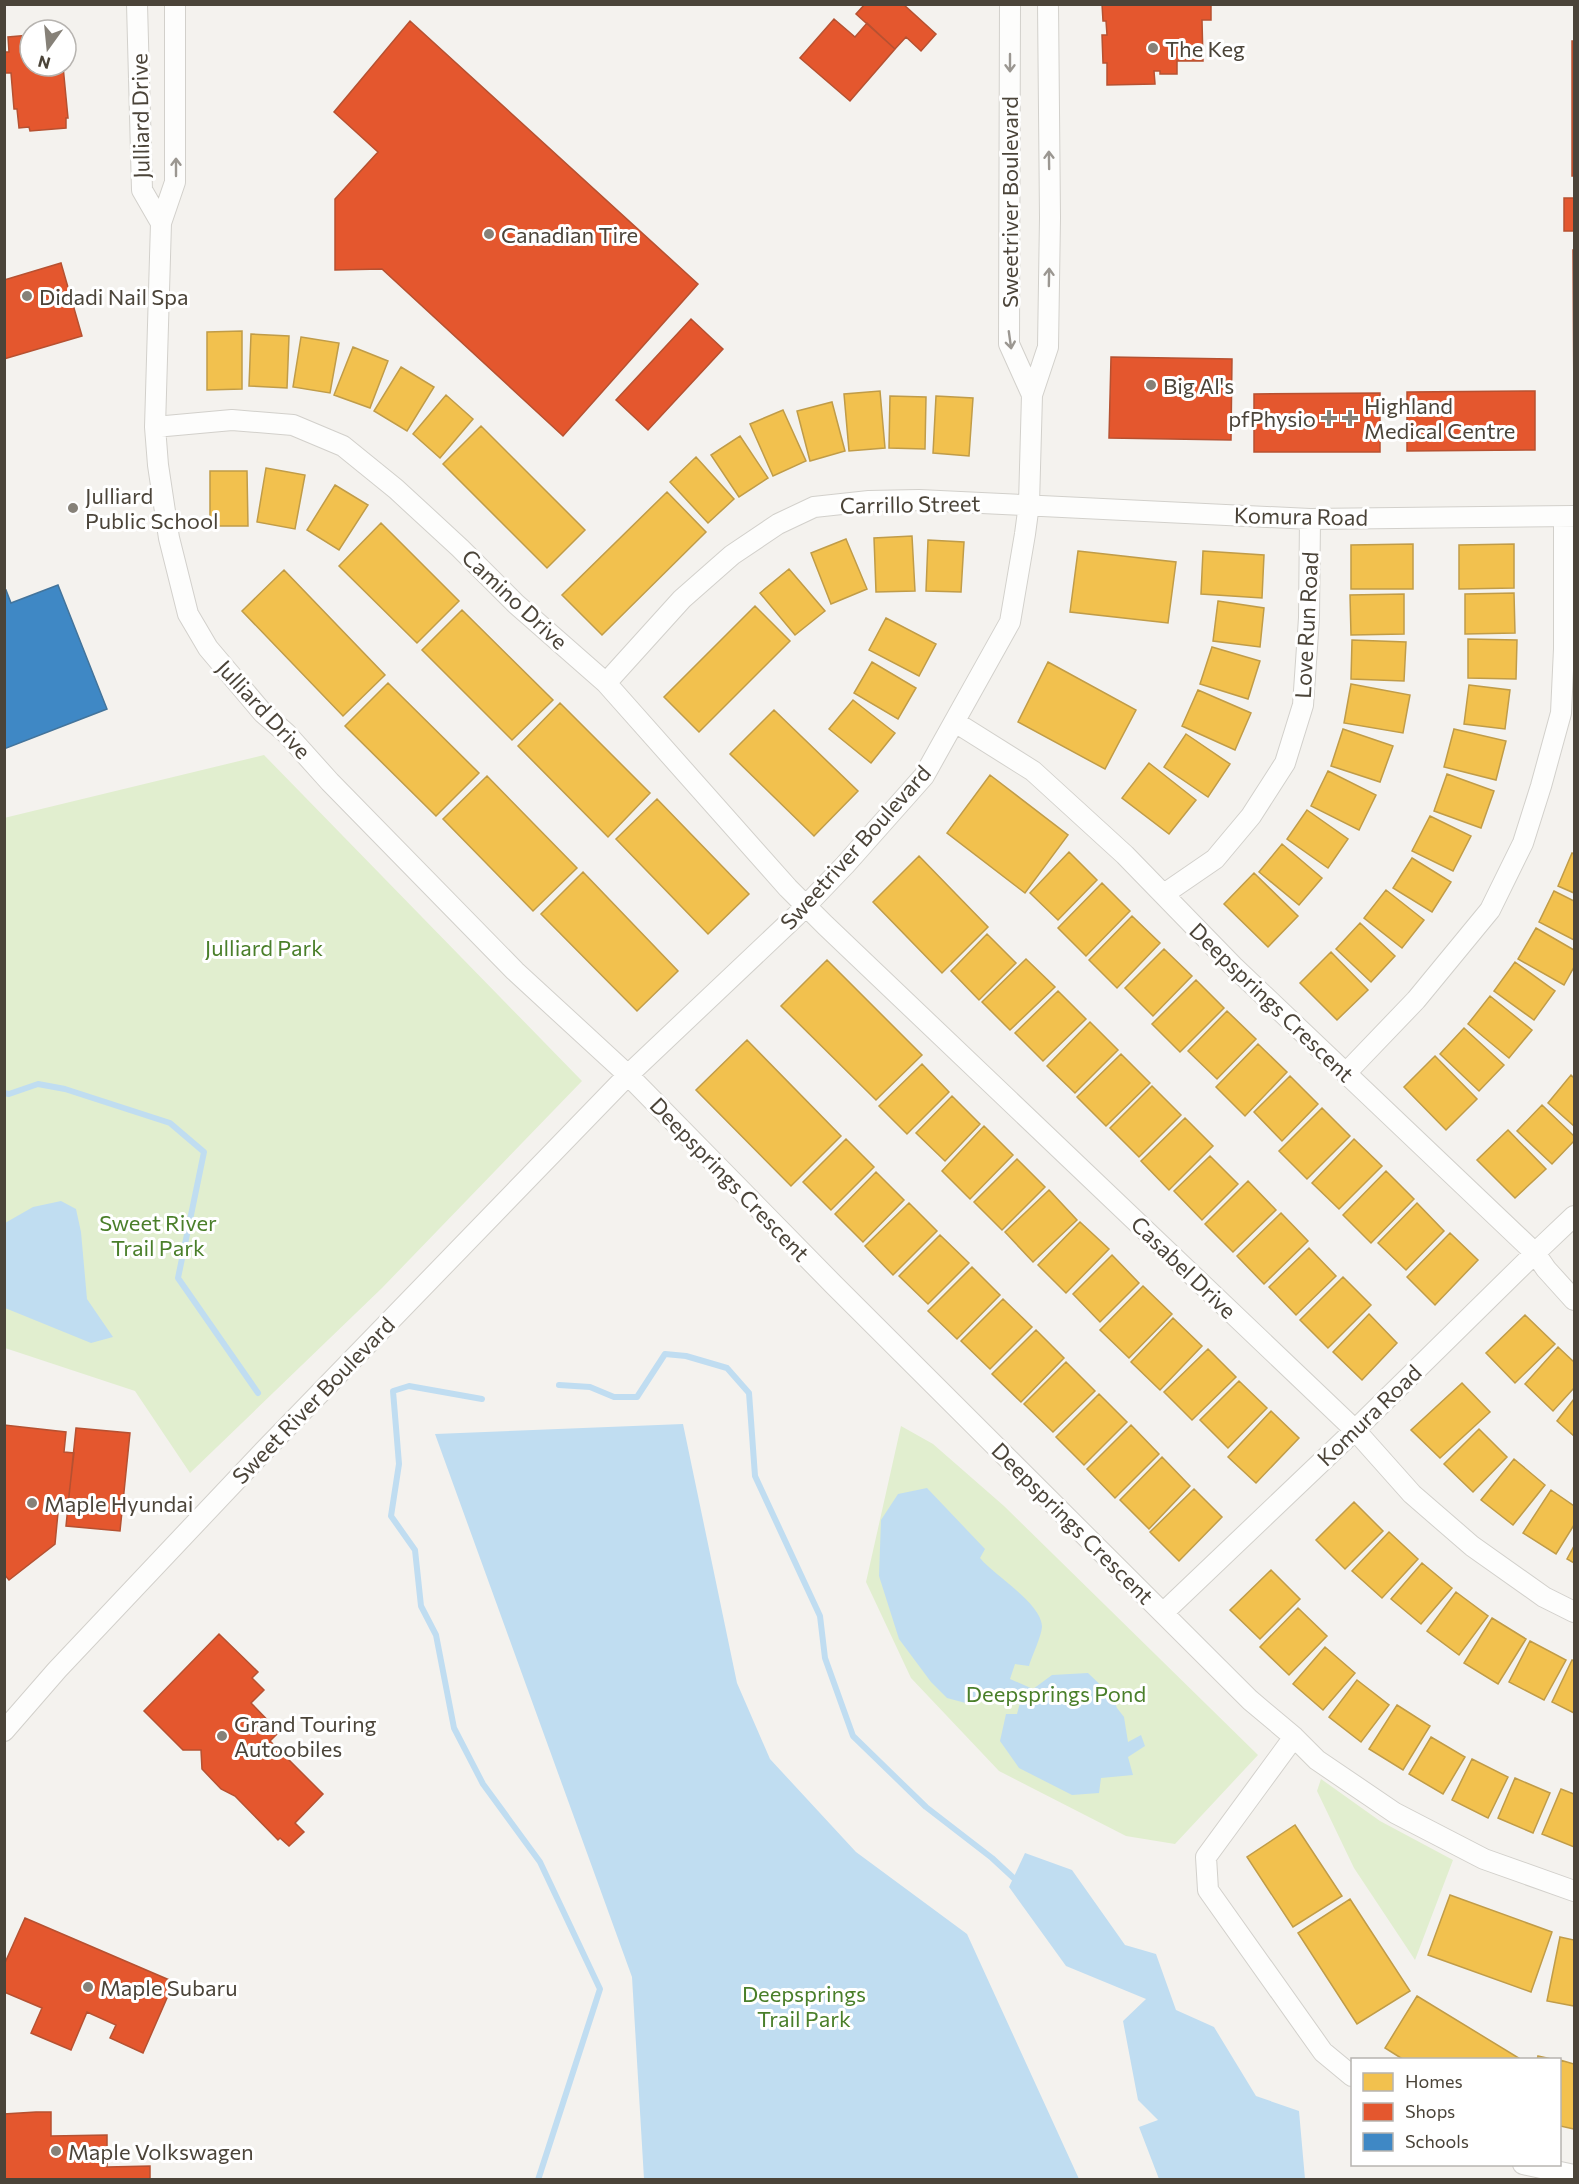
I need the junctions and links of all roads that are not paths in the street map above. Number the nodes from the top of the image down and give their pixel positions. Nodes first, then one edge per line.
1 (137, 4) edge
2 (175, 4) edge
3 (1010, 4) edge
4 (1048, 4) edge
5 (160, 223) junction
6 (1032, 395) junction
7 (155, 427) junction
8 (1029, 504) junction
9 (1569, 516) edge
10 (1310, 519) junction
11 (606, 683) junction
12 (955, 722) junction
13 (1164, 894) junction
14 (806, 906) junction
15 (1346, 1073) junction
16 (628, 1075) junction
17 (1575, 1216) edge
18 (1535, 1253) junction
19 (1575, 1300) edge
20 (1355, 1430) junction
21 (1575, 1612) edge
22 (1163, 1613) junction
23 (4, 1731) edge
24 (1294, 1737) junction
25 (1575, 1891) edge
26 (1351, 2074) edge
27 (1532, 2166) edge
28 (1575, 2175) edge

1 - 5 street, Julliard Drive
5 -> 2 street, Julliard Drive
3 -> 6 street, Sweetriver Boulevard
6 -> 4 street, Sweetriver Boulevard
5 - 7 street, Julliard Drive
6 - 8 street, Sweetriver Boulevard
7 - 11 street, Camino Drive
7 - 16 street, Julliard Drive
8 - 10 street, Komura Road
8 - 11 street, Carrillo Street
8 - 12 street, Sweetriver Boulevard
9 - 10 street, Komura Road
9 - 15 street
10 - 13 street, Love Run Road
11 - 14 street, Camino Drive
12 - 13 street, Deepsprings Crescent
12 - 14 street, Sweetriver Boulevard
13 - 15 street, Deepsprings Crescent
14 - 16 street, Sweetriver Boulevard
14 - 20 street, Casabel Drive
15 - 18 street, Deepsprings Crescent
16 - 22 street, Deepsprings Crescent
16 - 23 street, Sweet River Boulevard
17 - 18 street, Komura Road
18 - 19 street, Deepsprings Crescent
18 - 20 street, Komura Road
20 - 21 street, Casabel Drive
20 - 22 street, Komura Road
22 - 24 street, Deepsprings Crescent
24 - 25 street, Deepsprings Crescent
24 - 26 street
27 - 28 street

